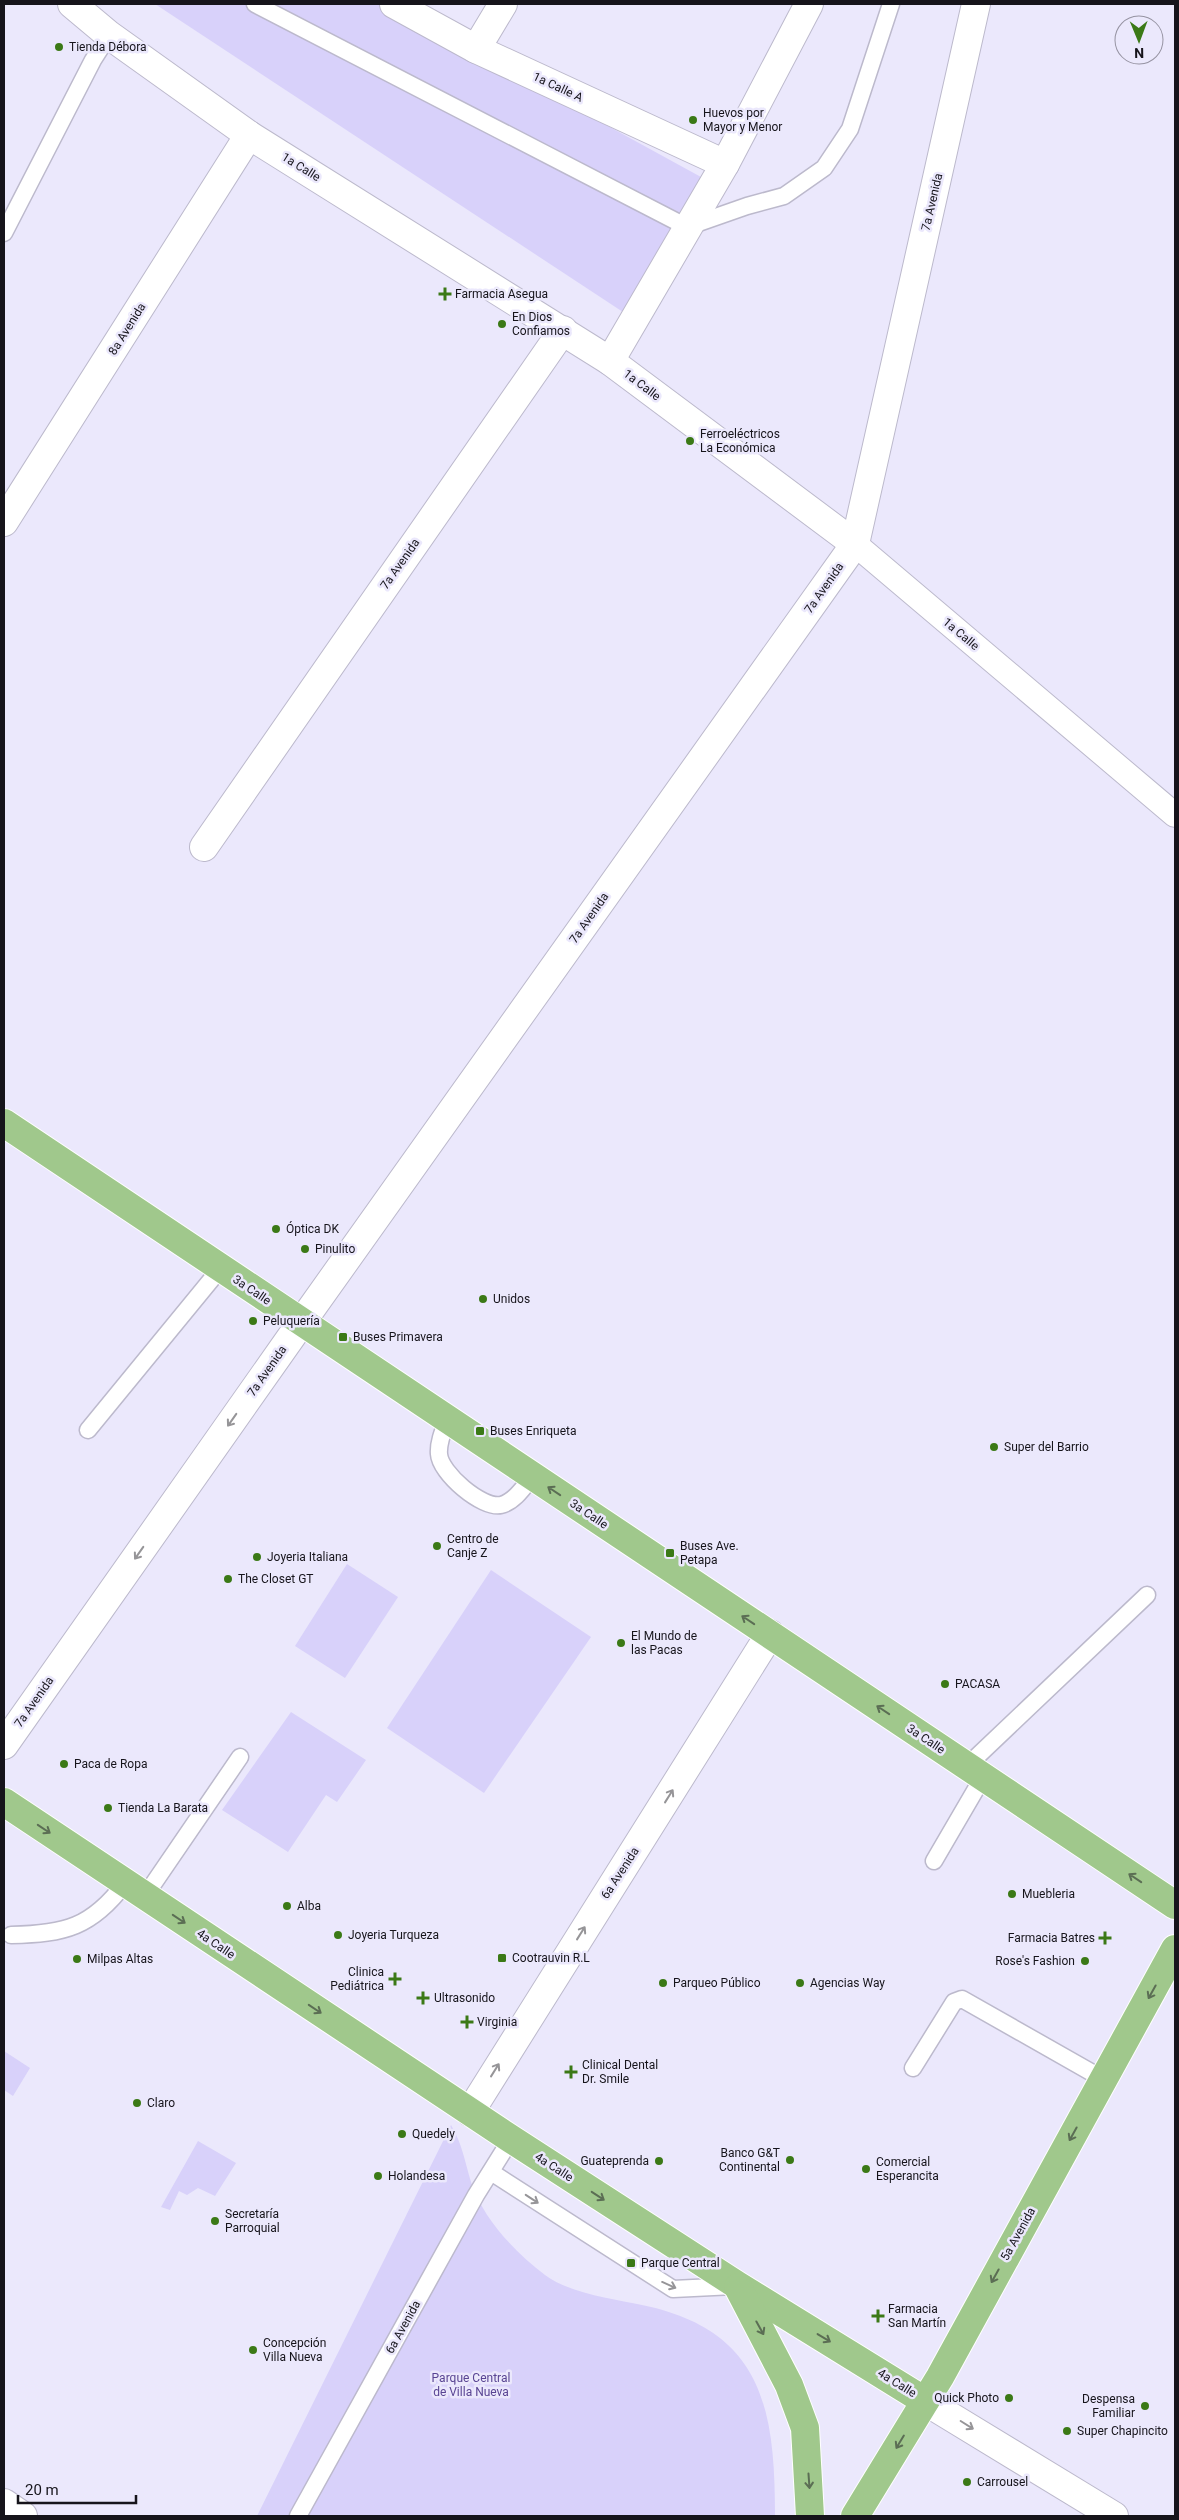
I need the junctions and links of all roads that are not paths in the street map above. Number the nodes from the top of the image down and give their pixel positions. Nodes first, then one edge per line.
1 (73, 4) edge
2 (255, 4) edge
3 (394, 4) edge
4 (503, 4) edge
5 (809, 4) edge
6 (891, 4) edge
7 (976, 4) edge
8 (110, 35) junction
9 (476, 49) junction
10 (249, 135) junction
11 (724, 164) junction
12 (687, 227) junction
13 (4, 233) edge
14 (563, 330) junction
15 (610, 361) junction
16 (4, 522) edge
17 (855, 544) junction
18 (1175, 815) edge
19 (204, 847) dead end
20 (4, 1123) edge
21 (220, 1269) junction
22 (300, 1323) junction
23 (447, 1421) junction
24 (88, 1430) dead end
25 (532, 1477) junction
26 (1148, 1595) dead end
27 (770, 1634) junction
28 (4, 1746) edge
29 (240, 1758) dead end
30 (975, 1771) junction
31 (4, 1802) edge
32 (934, 1861) dead end
33 (135, 1889) junction
34 (1175, 1905) edge
35 (11, 1934) dead end
36 (1175, 1949) edge
37 (913, 2068) dead end
38 (1103, 2079) junction
39 (470, 2112) junction
40 (511, 2139) junction
41 (491, 2172) junction
42 (737, 2286) junction
43 (925, 2400) junction
44 (4, 2503) edge
45 (23, 2516) edge
46 (298, 2516) edge
47 (810, 2516) edge
48 (855, 2516) edge
49 (1114, 2516) edge

1 - 8 street, 1a Calle
2 - 12 lane
3 - 9 street, 1a Calle A
4 - 9 street
5 - 11 street
6 - 12 lane
7 - 17 street, 7a Avenida
8 - 10 street, 1a Calle
8 - 13 lane
9 - 11 street, 1a Calle A
10 - 14 street, 1a Calle
10 - 16 street, 8a Avenida
11 - 12 street
12 - 15 street
14 - 15 street, 1a Calle
14 - 19 street, 7a Avenida
15 - 17 street, 1a Calle
17 - 18 street, 1a Calle
17 - 22 street, 7a Avenida
20 - 21 main road, 3a Calle
21 - 22 main road, 3a Calle
21 - 24 lane
22 - 23 main road, 3a Calle
22 -> 28 street, 7a Avenida
23 - 25 main road, 3a Calle
23 - 25 lane
27 -> 25 main road, 3a Calle
26 - 30 lane
30 -> 27 main road, 3a Calle
39 -> 27 street, 6a Avenida
29 - 33 lane
30 - 32 lane
34 -> 30 main road, 3a Calle
31 -> 33 main road, 4a Calle
33 - 35 lane
33 -> 39 main road, 4a Calle
36 -> 38 main road, 5a Avenida
37 - 38 lane
38 -> 43 main road, 5a Avenida
39 - 40 main road, 4a Calle
40 - 41 lane, 6a Avenida
40 -> 42 main road, 4a Calle
41 -> 42 lane
41 - 46 lane, 6a Avenida
42 -> 43 main road, 4a Calle
42 -> 47 main road
43 -> 48 main road, 5a Avenida
43 -> 49 street, 4a Calle
44 - 45 street

